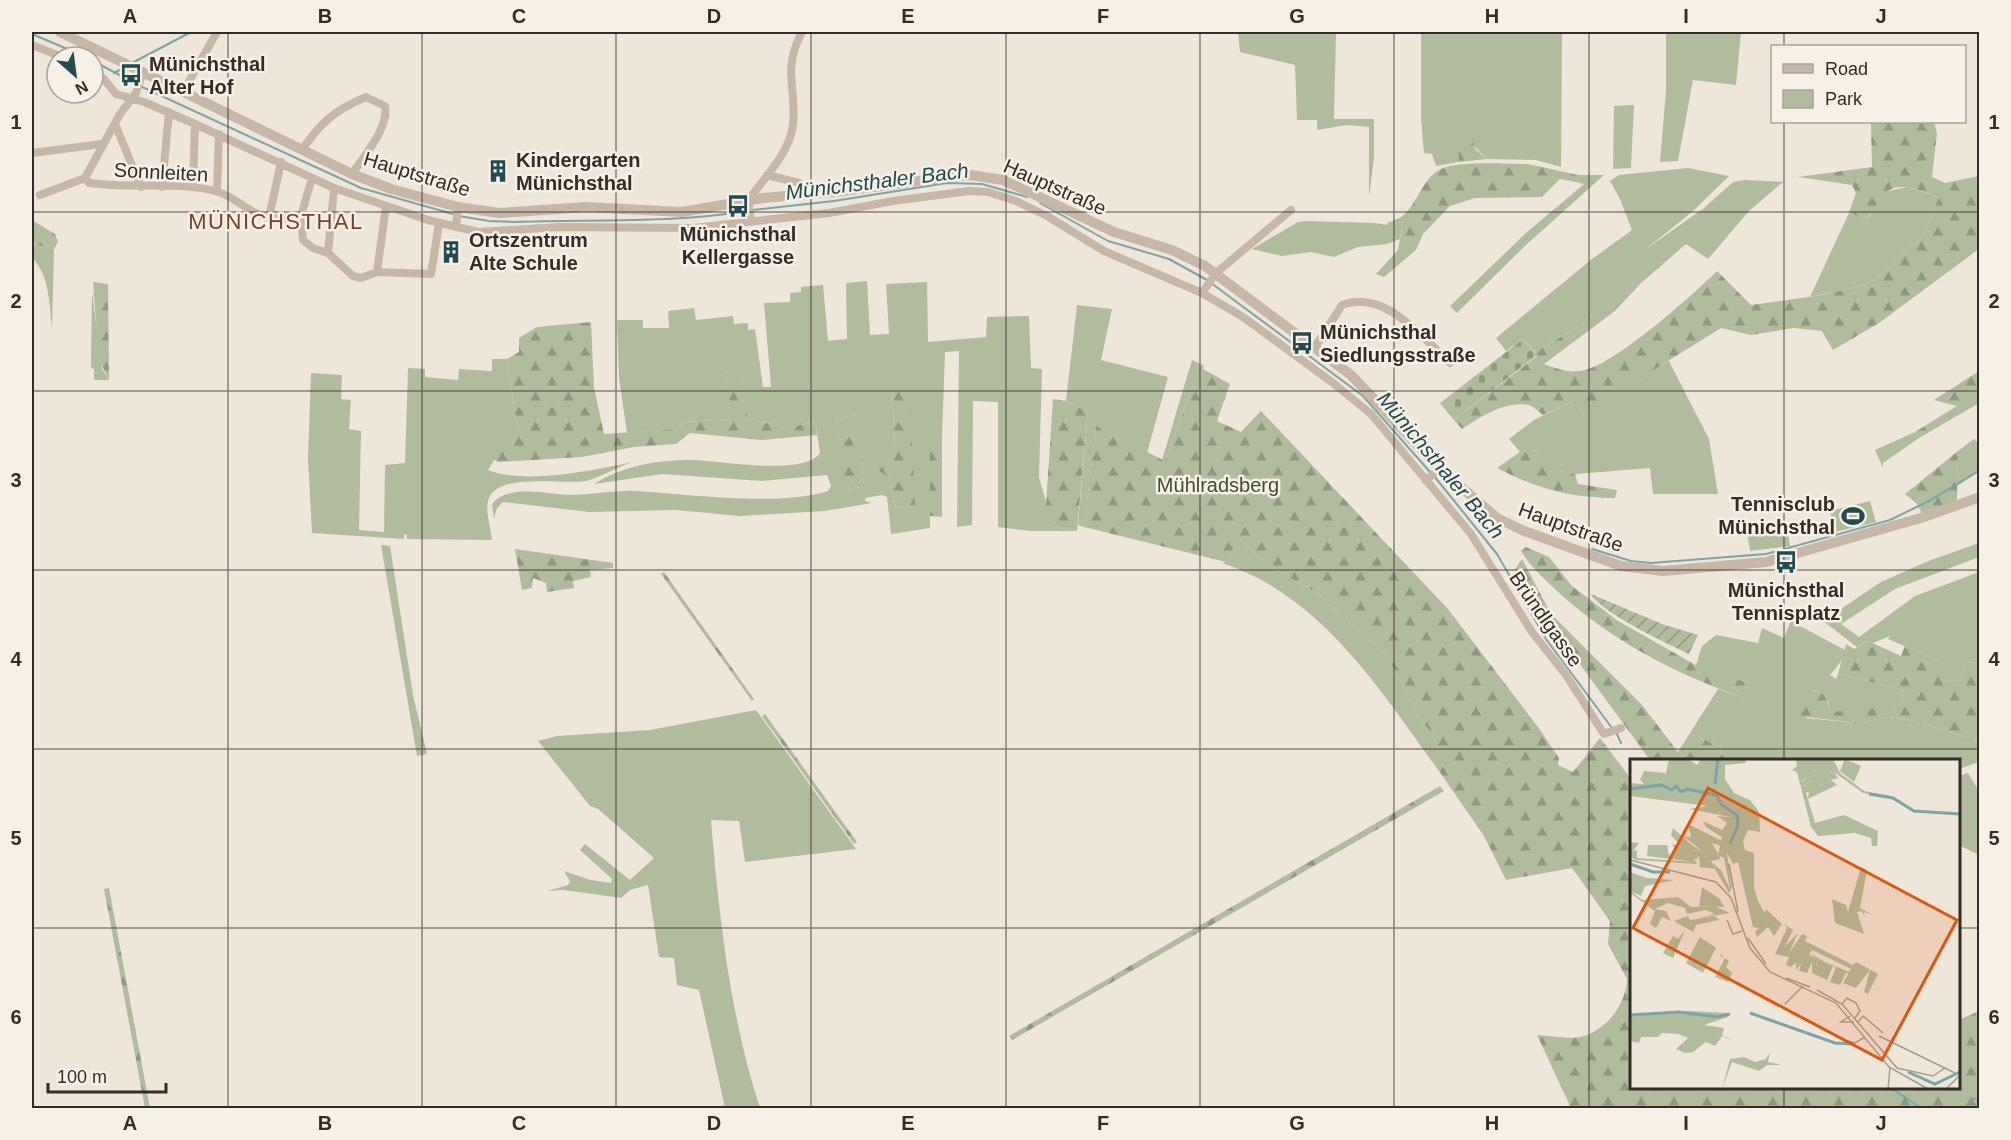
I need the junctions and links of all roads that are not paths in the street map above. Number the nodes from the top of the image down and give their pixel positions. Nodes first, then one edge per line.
1 (60, 32) edge
2 (217, 32) edge
3 (801, 34) dead end
4 (135, 70) junction
5 (105, 81) edge
6 (183, 92) junction
7 (134, 97) junction
8 (169, 112) junction
9 (115, 124) junction
10 (195, 124) junction
11 (219, 134) junction
12 (102, 144) junction
13 (302, 150) junction
14 (32, 153) edge
15 (281, 162) junction
16 (352, 174) junction
17 (767, 175) junction
18 (86, 178) junction
19 (312, 178) junction
20 (141, 187) junction
21 (193, 187) junction
22 (162, 188) junction
23 (334, 188) junction
24 (217, 191) junction
25 (806, 194) junction
26 (40, 195) dead end
27 (749, 203) junction
28 (386, 206) junction
29 (458, 209) junction
30 (1292, 210) dead end
31 (269, 217) junction
32 (751, 219) junction
33 (439, 223) junction
34 (300, 224) junction
35 (456, 224) junction
36 (328, 253) junction
37 (377, 272) junction
38 (1214, 275) junction
39 (1204, 291) junction
40 (1315, 347) junction
41 (1450, 363) dead end
42 (1432, 475) junction
43 (1980, 497) edge
44 (1621, 728) dead end

1 - 4 street, Hauptstraße
2 - 6 street
3 - 17 street
4 - 6 street, Hauptstraße
4 - 7 street, Sonnleiten
5 - 7 street, Hauptstraße
6 - 13 street, Hauptstraße
7 - 8 street, Hauptstraße
7 - 9 street, Sonnleiten
8 - 10 street, Hauptstraße
8 - 22 street
9 - 12 street, Sonnleiten
9 - 20 street
10 - 11 street, Hauptstraße
10 - 21 street
11 - 15 street, Hauptstraße
11 - 24 street
12 - 14 street
12 - 18 street, Sonnleiten
13 - 16 street, Hauptstraße
13 - 16 street
15 - 19 street, Hauptstraße
15 - 31 street
16 - 29 street, Hauptstraße
17 - 25 street
17 - 27 street
18 - 20 street, Sonnleiten
18 - 26 street
19 - 23 street, Hauptstraße
19 - 34 street
20 - 22 street, Sonnleiten
21 - 22 street, Sonnleiten
21 - 24 street, Sonnleiten
23 - 28 street, Hauptstraße
23 - 36 street
24 - 31 street, Sonnleiten
25 - 27 street, Hauptstraße
25 - 38 street, Hauptstraße
27 - 29 street, Hauptstraße
27 - 32 street
28 - 33 street, Hauptstraße
28 - 37 street
29 - 35 street
30 - 38 street
31 - 34 street, Sonnleiten
32 - 35 street, Hauptstraße
32 - 39 street, Hauptstraße
33 - 35 street, Hauptstraße
33 - 37 street
34 - 36 street
36 - 37 street
38 - 39 street
38 - 40 street, Hauptstraße
39 - 42 street, Hauptstraße
40 - 41 street
40 - 42 street, Hauptstraße
42 - 43 street, Hauptstraße
42 - 44 street, Bründlgasse

